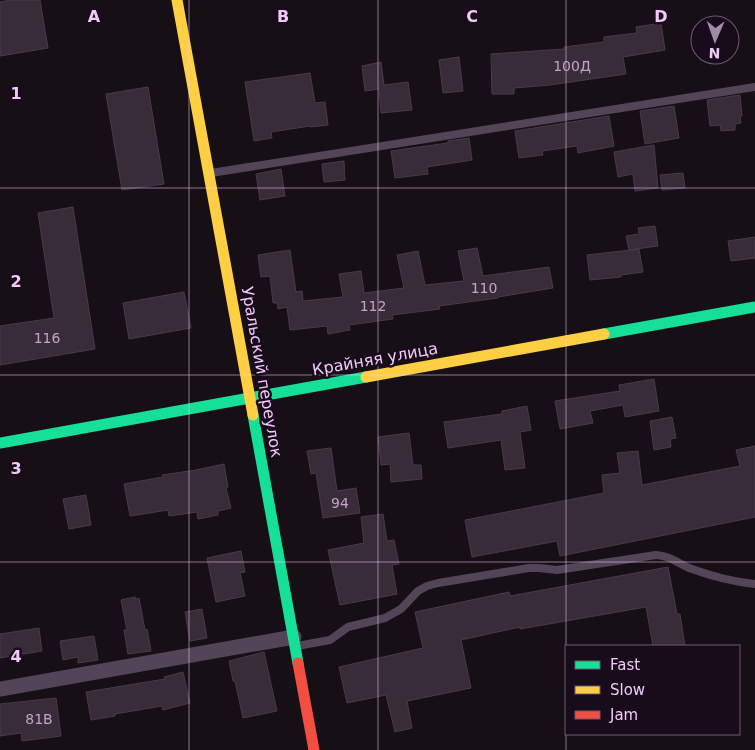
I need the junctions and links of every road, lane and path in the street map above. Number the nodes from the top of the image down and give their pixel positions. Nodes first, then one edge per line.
1 (177, 0) edge
2 (755, 87) edge
3 (209, 173) junction
4 (755, 307) edge
5 (250, 398) junction
6 (0, 443) edge
7 (755, 584) edge
8 (295, 642) junction
9 (0, 689) edge
10 (314, 750) edge

1 - 3 main road, Уральский переулок
2 - 3 lane
3 - 5 main road, Уральский переулок
4 - 5 main road, Крайняя улица
5 - 6 main road, Крайняя улица
5 - 8 main road, Уральский переулок
7 - 8 lane
8 - 9 street
8 - 10 main road, Уральский переулок

